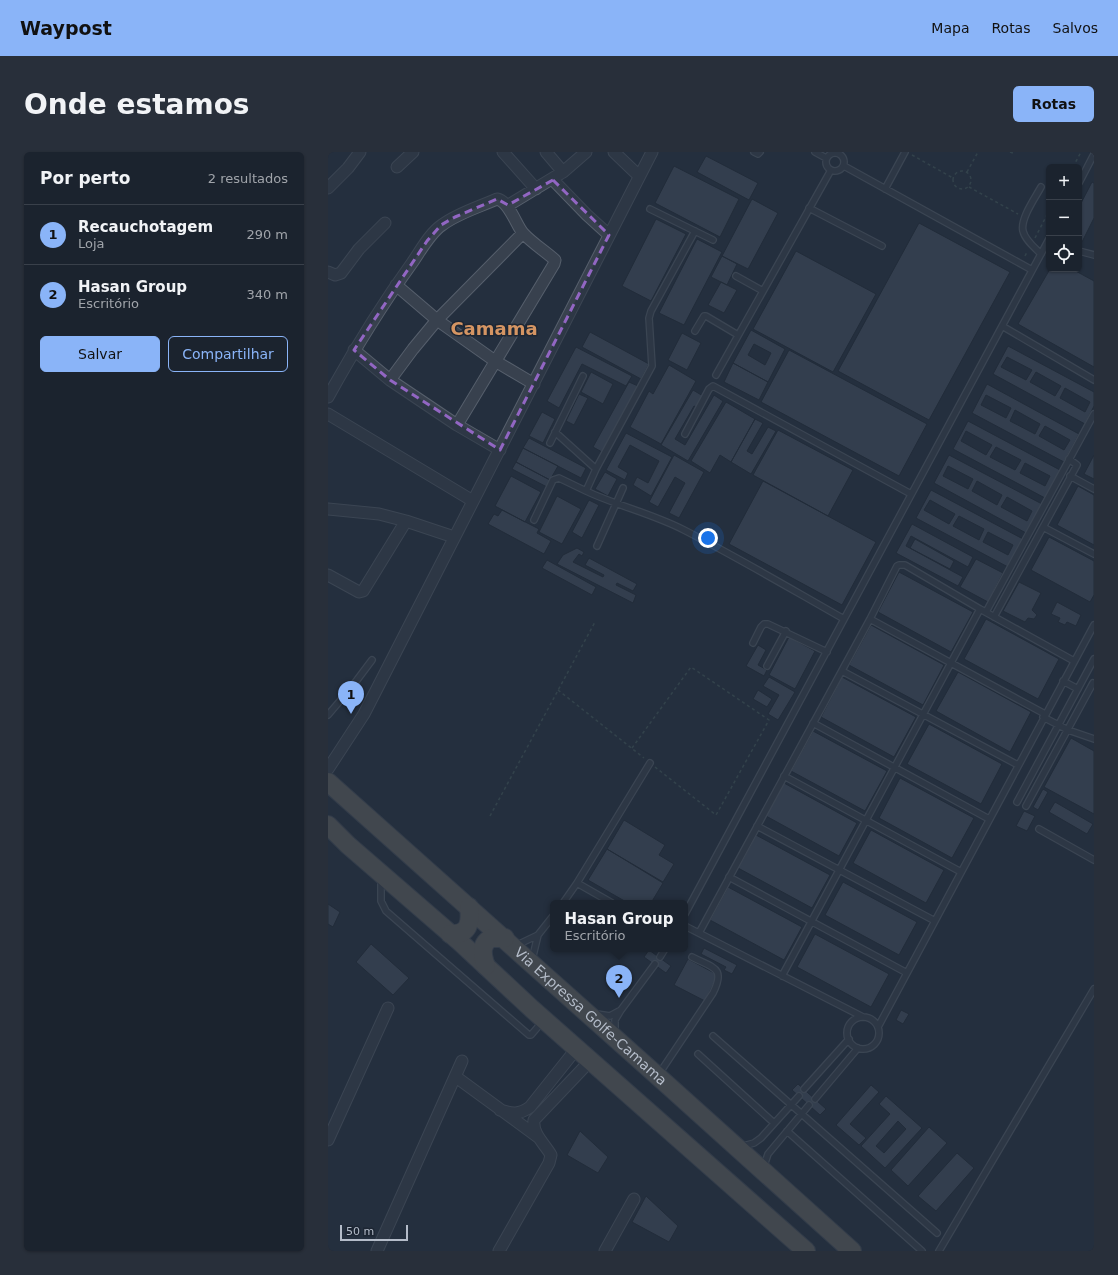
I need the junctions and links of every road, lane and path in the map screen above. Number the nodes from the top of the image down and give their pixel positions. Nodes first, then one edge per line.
1 (360, 152) edge
2 (413, 152) edge
3 (503, 152) edge
4 (546, 152) edge
5 (586, 152) edge
6 (614, 152) edge
7 (652, 152) edge
8 (754, 152) edge
9 (760, 152) edge
10 (815, 152) edge
11 (905, 152) edge
12 (978, 152) edge
13 (1081, 152) edge
14 (840, 153) edge
15 (1094, 154) edge
16 (912, 155) dead end
17 (826, 158) junction
18 (1075, 164) edge
19 (844, 166) junction
20 (397, 167) dead end
21 (830, 170) junction
22 (564, 172) junction
23 (967, 172) junction
24 (639, 176) junction
25 (1082, 177) edge
26 (953, 178) junction
27 (553, 180) junction
28 (969, 187) junction
29 (1041, 187) dead end
30 (328, 188) edge
31 (536, 189) junction
32 (885, 189) junction
33 (507, 206) junction
34 (809, 208) junction
35 (650, 209) dead end
36 (1023, 217) dead end
37 (1046, 217) edge
38 (385, 223) dead end
39 (695, 231) junction
40 (524, 234) junction
41 (609, 235) junction
42 (713, 240) dead end
43 (1032, 244) dead end
44 (1046, 245) edge
45 (882, 246) dead end
46 (1028, 250) dead end
47 (1082, 252) edge
48 (1041, 254) junction
49 (1094, 255) edge
50 (1024, 256) dead end
51 (1032, 270) junction
52 (328, 272) edge
53 (736, 276) dead end
54 (396, 285) junction
55 (763, 291) junction
56 (437, 320) junction
57 (1002, 326) junction
58 (695, 331) dead end
59 (738, 335) junction
60 (354, 350) junction
61 (495, 361) junction
62 (716, 375) dead end
63 (583, 376) dead end
64 (390, 380) junction
65 (1094, 380) edge
66 (534, 384) junction
67 (328, 397) edge
68 (328, 414) edge
69 (1094, 414) edge
70 (457, 425) junction
71 (556, 432) junction
72 (685, 434) dead end
73 (550, 443) dead end
74 (500, 450) junction
75 (1069, 459) junction
76 (596, 469) junction
77 (1070, 476) junction
78 (623, 488) dead end
79 (1094, 489) edge
80 (586, 491) junction
81 (912, 494) junction
82 (473, 501) junction
83 (616, 504) junction
84 (328, 509) edge
85 (534, 520) dead end
86 (406, 521) junction
87 (1043, 527) junction
88 (454, 537) junction
89 (597, 546) dead end
90 (1094, 554) edge
91 (328, 575) edge
92 (983, 611) junction
93 (994, 617) junction
94 (844, 619) junction
95 (870, 619) junction
96 (595, 622) dead end
97 (1094, 625) edge
98 (786, 631) junction
99 (753, 643) dead end
100 (827, 652) junction
101 (1094, 659) edge
102 (372, 660) dead end
103 (1074, 661) junction
104 (951, 663) junction
105 (767, 666) dead end
106 (842, 671) junction
107 (1063, 681) junction
108 (1093, 683) edge
109 (1078, 689) junction
110 (558, 690) junction
111 (328, 715) edge
112 (923, 715) junction
113 (1044, 716) junction
114 (813, 723) junction
115 (1058, 725) junction
116 (1068, 730) junction
117 (1094, 739) edge
118 (632, 748) junction
119 (650, 763) junction
120 (1018, 765) junction
121 (895, 768) junction
122 (328, 769) edge
123 (784, 776) junction
124 (328, 782) edge
125 (1017, 802) dead end
126 (1026, 806) dead end
127 (490, 816) dead end
128 (989, 819) junction
129 (866, 820) junction
130 (328, 825) edge
131 (757, 826) junction
132 (1039, 828) dead end
133 (1094, 860) edge
134 (840, 870) junction
135 (961, 872) junction
136 (381, 874) junction
137 (730, 877) junction
138 (576, 883) junction
139 (565, 900) edge
140 (607, 900) edge
141 (469, 907) junction
142 (688, 908) edge
143 (550, 920) edge
144 (812, 921) junction
145 (934, 921) junction
146 (688, 928) edge
147 (699, 933) junction
148 (450, 934) junction
149 (538, 935) junction
150 (509, 942) junction
151 (663, 952) edge
152 (660, 957) dead end
153 (692, 957) dead end
154 (531, 963) junction
155 (655, 964) dead end
156 (486, 966) junction
157 (906, 973) junction
158 (782, 976) junction
159 (1094, 989) edge
160 (388, 1008) dead end
161 (581, 1008) junction
162 (621, 1010) junction
163 (863, 1017) junction
164 (544, 1020) junction
165 (878, 1026) junction
166 (713, 1036) dead end
167 (849, 1040) junction
168 (622, 1044) junction
169 (577, 1048) junction
170 (858, 1048) junction
171 (698, 1054) dead end
172 (591, 1060) junction
173 (462, 1061) dead end
174 (658, 1076) junction
175 (456, 1077) junction
176 (804, 1089) dead end
177 (798, 1096) dead end
178 (815, 1099) dead end
179 (790, 1105) junction
180 (809, 1105) dead end
181 (500, 1110) junction
182 (801, 1115) junction
183 (774, 1123) junction
184 (719, 1131) junction
185 (787, 1131) junction
186 (539, 1138) junction
187 (328, 1140) edge
188 (782, 1188) junction
189 (634, 1199) dead end
190 (937, 1234) dead end
191 (377, 1251) edge
192 (499, 1251) edge
193 (605, 1251) edge
194 (806, 1251) edge
195 (852, 1251) edge
196 (922, 1251) edge
197 (940, 1251) edge

1 - 30 street
2 - 20 street
3 - 31 street
4 - 22 street
5 - 22 street
6 - 24 street
7 - 24 street
8 - 9 lane
10 - 17 lane
11 - 32 lane
12 - 23 path
13 - 18 path
14 - 17 lane
14 - 19 lane
15 - 25 lane
16 - 26 path
17 - 21 lane
19 - 21 lane
19 - 32 lane
21 - 34 lane
22 - 27 street
23 - 26 path
23 - 28 path
24 - 41 street
26 - 28 path
27 - 31 street
27 - 41 street
28 - 36 path
29 - 48 lane
31 - 33 street
32 - 51 lane
33 - 40 street
33 - 54 street
34 - 45 lane
34 - 55 lane
35 - 39 lane
37 - 43 path
38 - 52 street
39 - 42 lane
39 - 76 lane
40 - 56 street
40 - 61 street
41 - 66 street
44 - 48 lane
46 - 50 path
47 - 49 lane
48 - 51 lane
51 - 57 lane
53 - 55 lane
54 - 56 street
54 - 60 street
55 - 59 lane
56 - 61 street
56 - 64 street
57 - 65 lane
57 - 81 lane
58 - 59 lane
59 - 62 lane
60 - 64 street
60 - 67 street
61 - 66 street
61 - 70 street
63 - 71 lane
64 - 70 street
66 - 74 street
68 - 82 street
69 - 75 lane
70 - 74 street
71 - 73 lane
71 - 76 lane
72 - 81 lane
74 - 82 street
75 - 77 lane
75 - 92 lane
76 - 80 lane
77 - 79 lane
77 - 87 lane
78 - 83 lane
80 - 83 lane
80 - 85 lane
81 - 94 lane
82 - 88 street
83 - 89 lane
83 - 94 lane
84 - 86 street
86 - 88 street
86 - 91 street
87 - 90 lane
87 - 93 lane
88 - 122 street
92 - 93 lane
92 - 95 lane
92 - 104 lane
93 - 103 lane
94 - 100 lane
95 - 104 lane
95 - 106 lane
96 - 110 path
97 - 103 lane
98 - 99 lane
98 - 100 lane
98 - 105 lane
100 - 142 lane
101 - 109 lane
102 - 111 lane
103 - 107 lane
104 - 112 lane
104 - 113 lane
106 - 112 lane
106 - 114 lane
107 - 109 lane
107 - 113 lane
108 - 116 lane
109 - 115 lane
110 - 118 path
110 - 127 path
112 - 120 lane
112 - 121 lane
113 - 115 lane
113 - 120 lane
114 - 121 lane
114 - 123 lane
115 - 116 lane
115 - 125 lane
116 - 117 lane
116 - 126 lane
118 - 119 path
118 - 119 path
119 - 138 lane
120 - 128 lane
121 - 128 lane
121 - 129 lane
123 - 129 lane
123 - 131 lane
124 - 141 highway, Via Expressa Golfe-Camama
128 - 135 lane
129 - 134 lane
129 - 135 lane
130 - 136 highway
131 - 134 lane
131 - 137 lane
132 - 133 lane
134 - 144 lane
134 - 145 lane
135 - 145 lane
136 - 148 highway
136 - 164 lane
137 - 144 lane
137 - 147 lane
138 - 139 lane
138 - 140 lane
141 - 148 highway
141 - 150 highway, Via Expressa Golfe-Camama
143 - 149 lane
144 - 157 lane
144 - 158 lane
145 - 157 lane
146 - 147 lane
147 - 158 lane
148 - 156 highway
149 - 150 lane
149 - 154 lane
150 - 154 highway, Via Expressa Golfe-Camama
150 - 156 highway
151 - 152 lane
153 - 174 lane
154 - 161 highway, Via Expressa Golfe-Camama
155 - 162 lane
156 - 164 highway
157 - 165 lane
158 - 163 lane
159 - 197 lane
160 - 187 street
161 - 162 lane
161 - 168 highway, Via Expressa Golfe-Camama
162 - 168 lane
163 - 165 lane
163 - 167 lane
164 - 169 highway
165 - 170 lane
166 - 179 lane
167 - 170 lane
167 - 176 lane
168 - 174 highway, Via Expressa Golfe-Camama
169 - 172 highway
169 - 181 street
170 - 178 lane
171 - 183 lane
172 - 186 street
172 - 194 highway
173 - 175 street
174 - 184 highway, Via Expressa Golfe-Camama
175 - 181 street
175 - 191 street
177 - 179 lane
179 - 182 lane
179 - 183 lane
180 - 182 lane
181 - 186 street
182 - 185 lane
182 - 190 lane
183 - 184 lane
184 - 188 highway, Via Expressa Golfe-Camama
185 - 188 lane
185 - 196 lane
186 - 192 street
188 - 195 highway, Via Expressa Golfe-Camama
189 - 193 street

